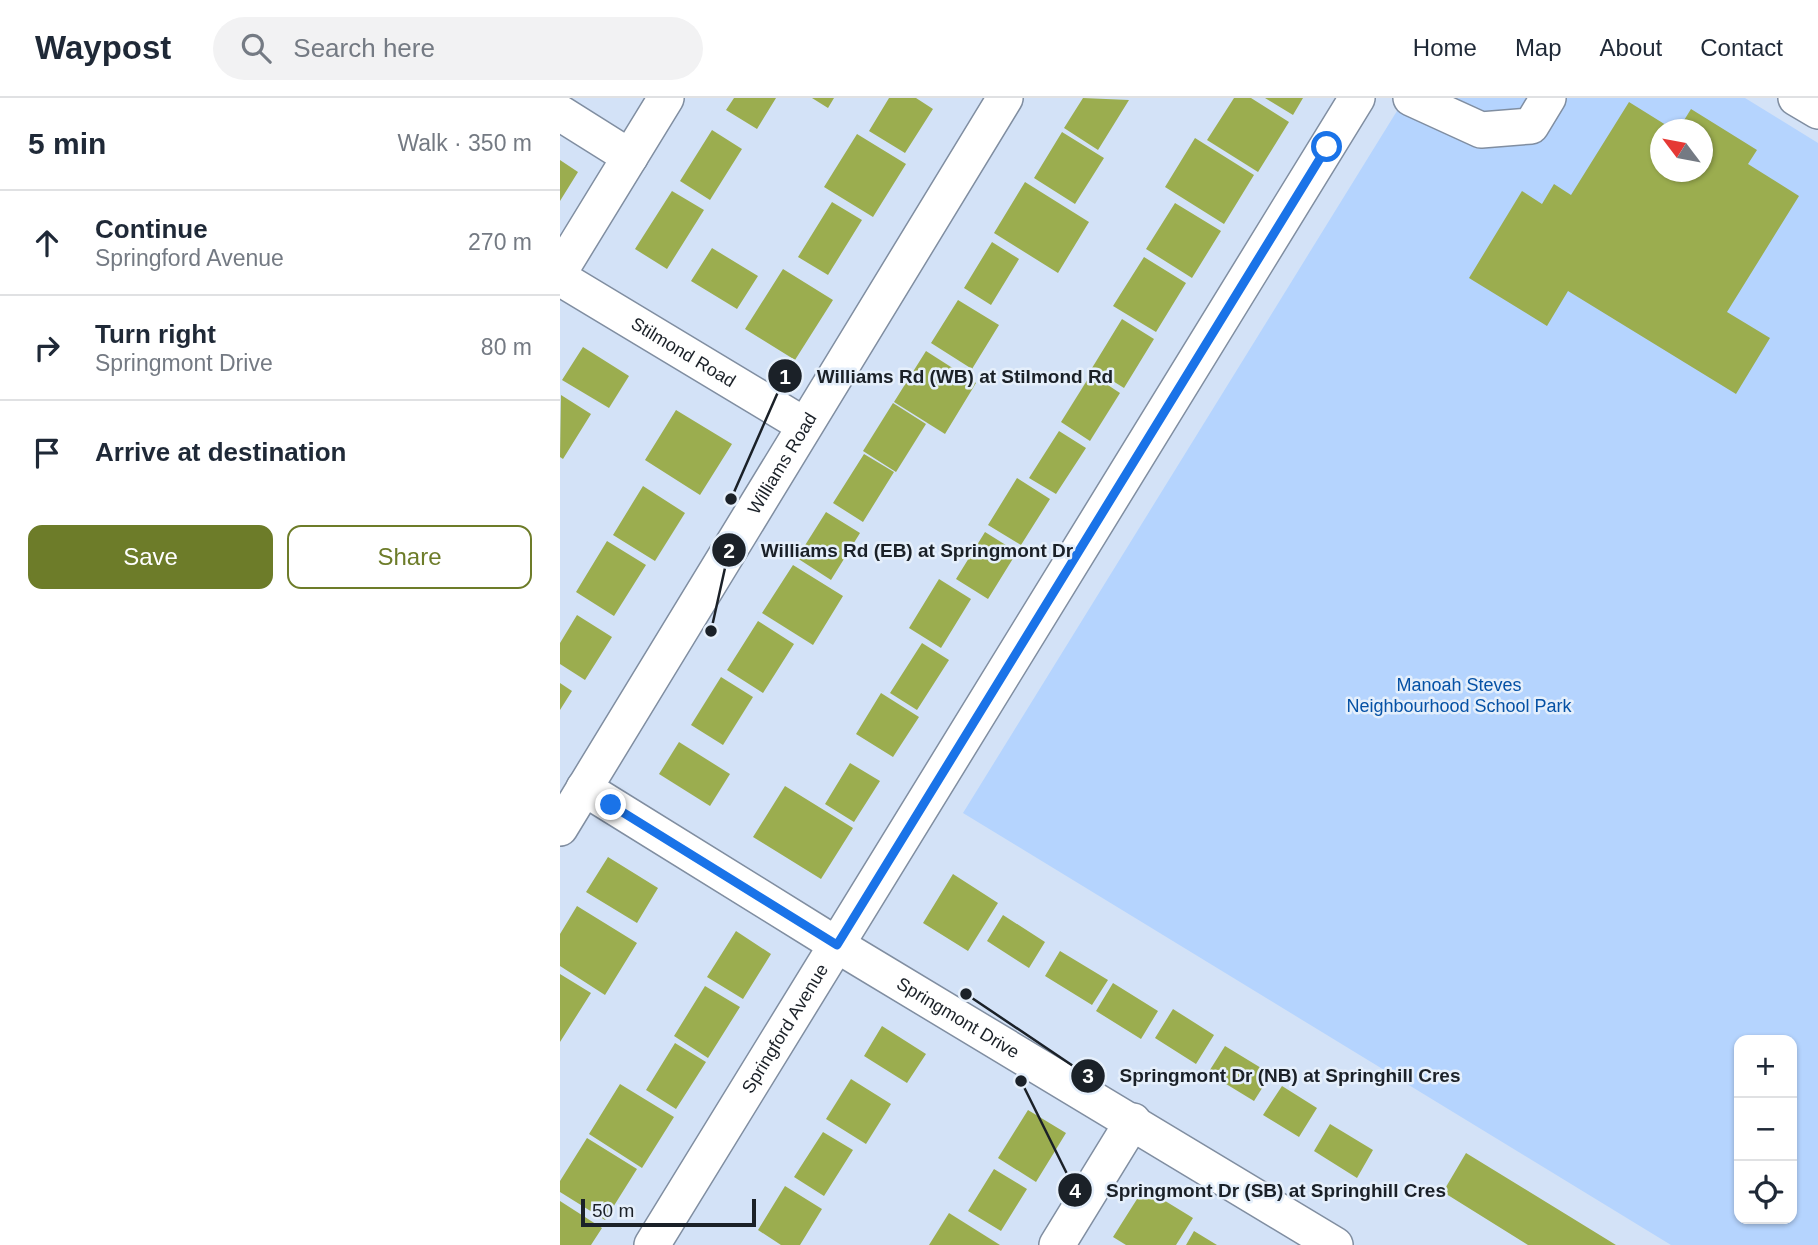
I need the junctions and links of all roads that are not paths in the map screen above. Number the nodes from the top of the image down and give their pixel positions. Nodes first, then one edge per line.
1 (666, 98) edge
2 (1005, 98) edge
3 (1357, 98) edge
4 (1411, 98) edge
5 (1548, 98) edge
6 (1796, 98) edge
7 (1818, 111) edge
8 (560, 113) edge
9 (630, 157) junction
10 (560, 271) edge
11 (560, 278) edge
12 (804, 425) junction
13 (584, 788) junction
14 (560, 828) edge
15 (837, 945) junction
16 (1133, 1121) junction
17 (652, 1245) edge
18 (1057, 1245) edge
19 (1335, 1245) edge

1 - 9 street
2 - 12 street, Williams Road
3 - 15 street, Springford Avenue
4 - 5 street
6 - 7 street
8 - 9 street
9 - 10 street
11 - 12 street, Stilmond Road
12 - 13 street, Williams Road
13 - 14 street, Williams Road
13 - 15 street, Springmont Drive
15 - 16 street, Springmont Drive
15 - 17 street, Springford Avenue
16 - 18 street
16 - 19 street, Springmont Drive

